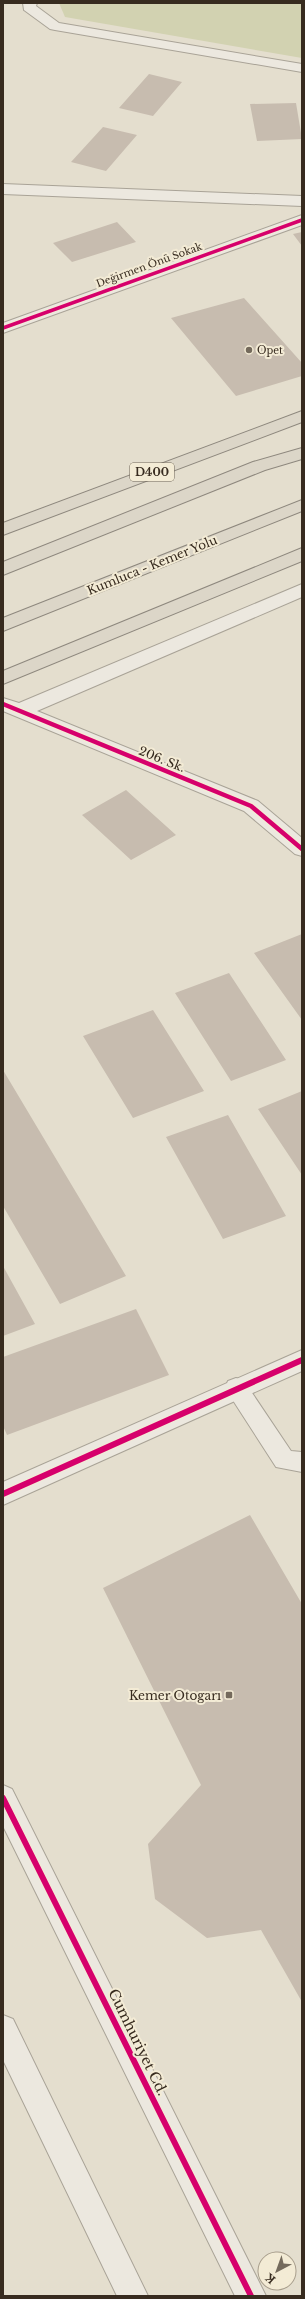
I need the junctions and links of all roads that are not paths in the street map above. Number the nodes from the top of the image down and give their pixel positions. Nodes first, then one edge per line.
1 (30, 3) edge
2 (302, 68) edge
3 (3, 189) edge
4 (302, 201) edge
5 (302, 220) edge
6 (3, 328) edge
7 (302, 416) edge
8 (302, 453) edge
9 (294, 507) edge
10 (3, 529) edge
11 (302, 554) edge
12 (3, 569) edge
13 (302, 590) edge
14 (3, 625) edge
15 (3, 678) edge
16 (11, 708) edge
17 (302, 849) edge
18 (302, 1360) edge
19 (236, 1388) junction
20 (302, 1462) edge
21 (3, 1494) edge
22 (3, 1798) edge
23 (3, 2029) edge
24 (133, 2296) edge
25 (251, 2296) edge

1 - 2 street
3 - 4 street
5 - 6 street, Değirmen Önü Sokak
7 - 10 highway, D400
8 - 12 highway
9 - 14 highway, Kumluca - Kemer Yolu
11 - 15 highway
13 - 16 street
16 - 17 street, 206. Sk.
18 - 19 street
19 - 20 lane
19 - 21 street
22 - 25 street, Cumhuriyet Cd.
23 - 24 street

